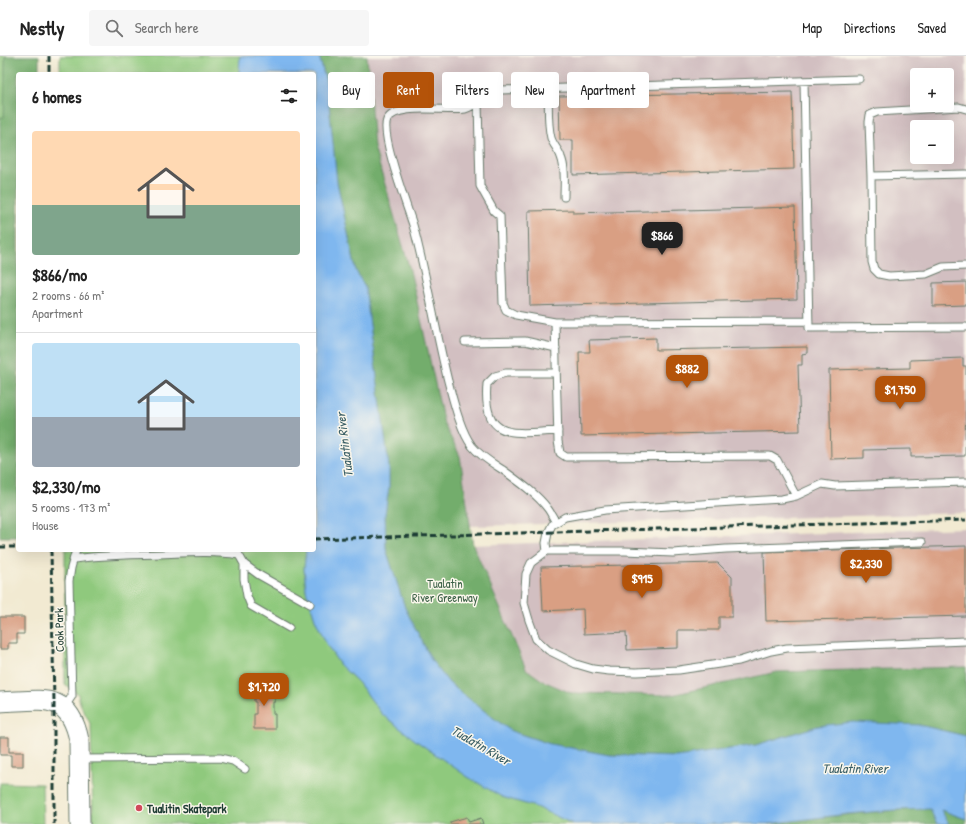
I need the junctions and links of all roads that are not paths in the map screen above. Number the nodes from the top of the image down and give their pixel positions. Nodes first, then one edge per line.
1 (859, 79) dead end
2 (804, 81) junction
3 (559, 88) edge
4 (467, 108) edge
5 (478, 108) edge
6 (548, 108) edge
7 (966, 109) edge
8 (966, 174) edge
9 (871, 176) junction
10 (564, 197) dead end
11 (966, 266) edge
12 (809, 321) junction
13 (555, 322) junction
14 (966, 327) edge
15 (465, 342) dead end
16 (556, 348) junction
17 (556, 373) junction
18 (558, 431) junction
19 (966, 482) edge
20 (796, 496) junction
21 (556, 522) junction
22 (922, 542) dead end
23 (547, 551) junction
24 (76, 552) edge
25 (74, 559) junction
26 (244, 564) junction
27 (310, 604) dead end
28 (289, 628) dead end
29 (966, 642) edge
30 (0, 702) edge
31 (64, 708) junction
32 (80, 759) junction
33 (245, 768) dead end
34 (80, 824) edge

1 - 2 lane
2 - 3 lane
2 - 12 lane
4 - 21 lane
5 - 13 lane
6 - 10 lane
7 - 9 lane
8 - 9 lane
9 - 11 lane
12 - 13 lane
12 - 14 lane
13 - 16 lane
15 - 16 lane
16 - 17 lane
17 - 18 lane
17 - 18 lane
18 - 20 lane
19 - 20 lane
20 - 21 lane
21 - 23 lane
22 - 23 lane
23 - 29 lane
24 - 25 lane, Cook Park
25 - 26 lane
25 - 31 lane, Cook Park
26 - 27 lane
26 - 28 lane
30 - 31 main road
31 - 32 main road
32 - 33 lane
32 - 34 main road

